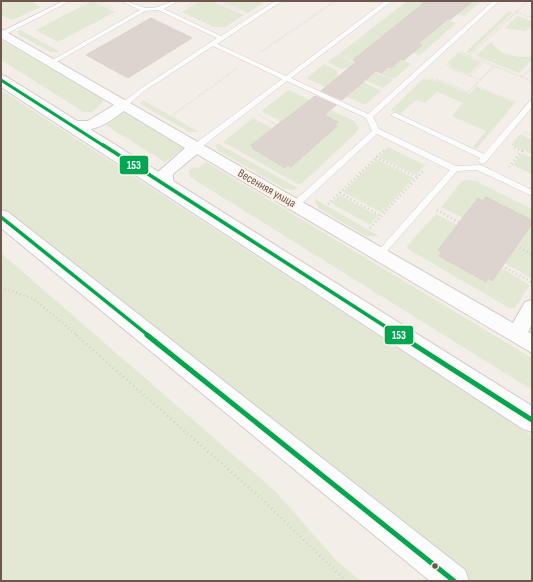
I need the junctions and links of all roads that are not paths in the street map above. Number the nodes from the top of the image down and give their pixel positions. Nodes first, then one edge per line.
1 (67, 1) edge
2 (124, 1) edge
3 (175, 1) edge
4 (279, 1) edge
5 (389, 1) edge
6 (496, 1) edge
7 (160, 9) junction
8 (143, 10) junction
9 (1, 33) edge
10 (221, 38) junction
11 (213, 44) junction
12 (51, 63) junction
13 (286, 78) junction
14 (1, 80) edge
15 (532, 103) edge
16 (124, 105) junction
17 (394, 115) dead end
18 (369, 117) junction
19 (70, 124) junction
20 (376, 131) junction
21 (196, 147) junction
22 (485, 157) junction
23 (478, 167) junction
24 (455, 169) junction
25 (170, 188) junction
26 (532, 193) edge
27 (295, 205) junction
28 (1, 217) edge
29 (379, 255) junction
30 (532, 308) edge
31 (524, 339) edge
32 (532, 420) edge
33 (454, 581) edge

1 - 9 lane
2 - 8 lane
3 - 7 lane
4 - 10 lane
5 - 13 lane
6 - 18 lane
7 - 8 lane
7 - 10 lane
8 - 12 lane
9 - 12 street, Весенняя улица
10 - 11 lane
11 - 13 lane
11 - 16 lane
12 - 16 street, Весенняя улица
13 - 18 lane
13 - 21 lane
14 - 19 street
15 - 22 lane
16 - 19 street
16 - 21 street, Весенняя улица
17 - 22 lane
18 - 20 lane
19 - 25 street
20 - 24 lane
20 - 27 lane
21 - 25 street
21 - 27 street, Весенняя улица
22 - 23 lane
23 - 24 lane
23 - 26 lane
24 - 29 lane
25 - 32 street
27 - 29 street, Весенняя улица
28 - 33 street
29 - 31 street, Весенняя улица
30 - 31 street

